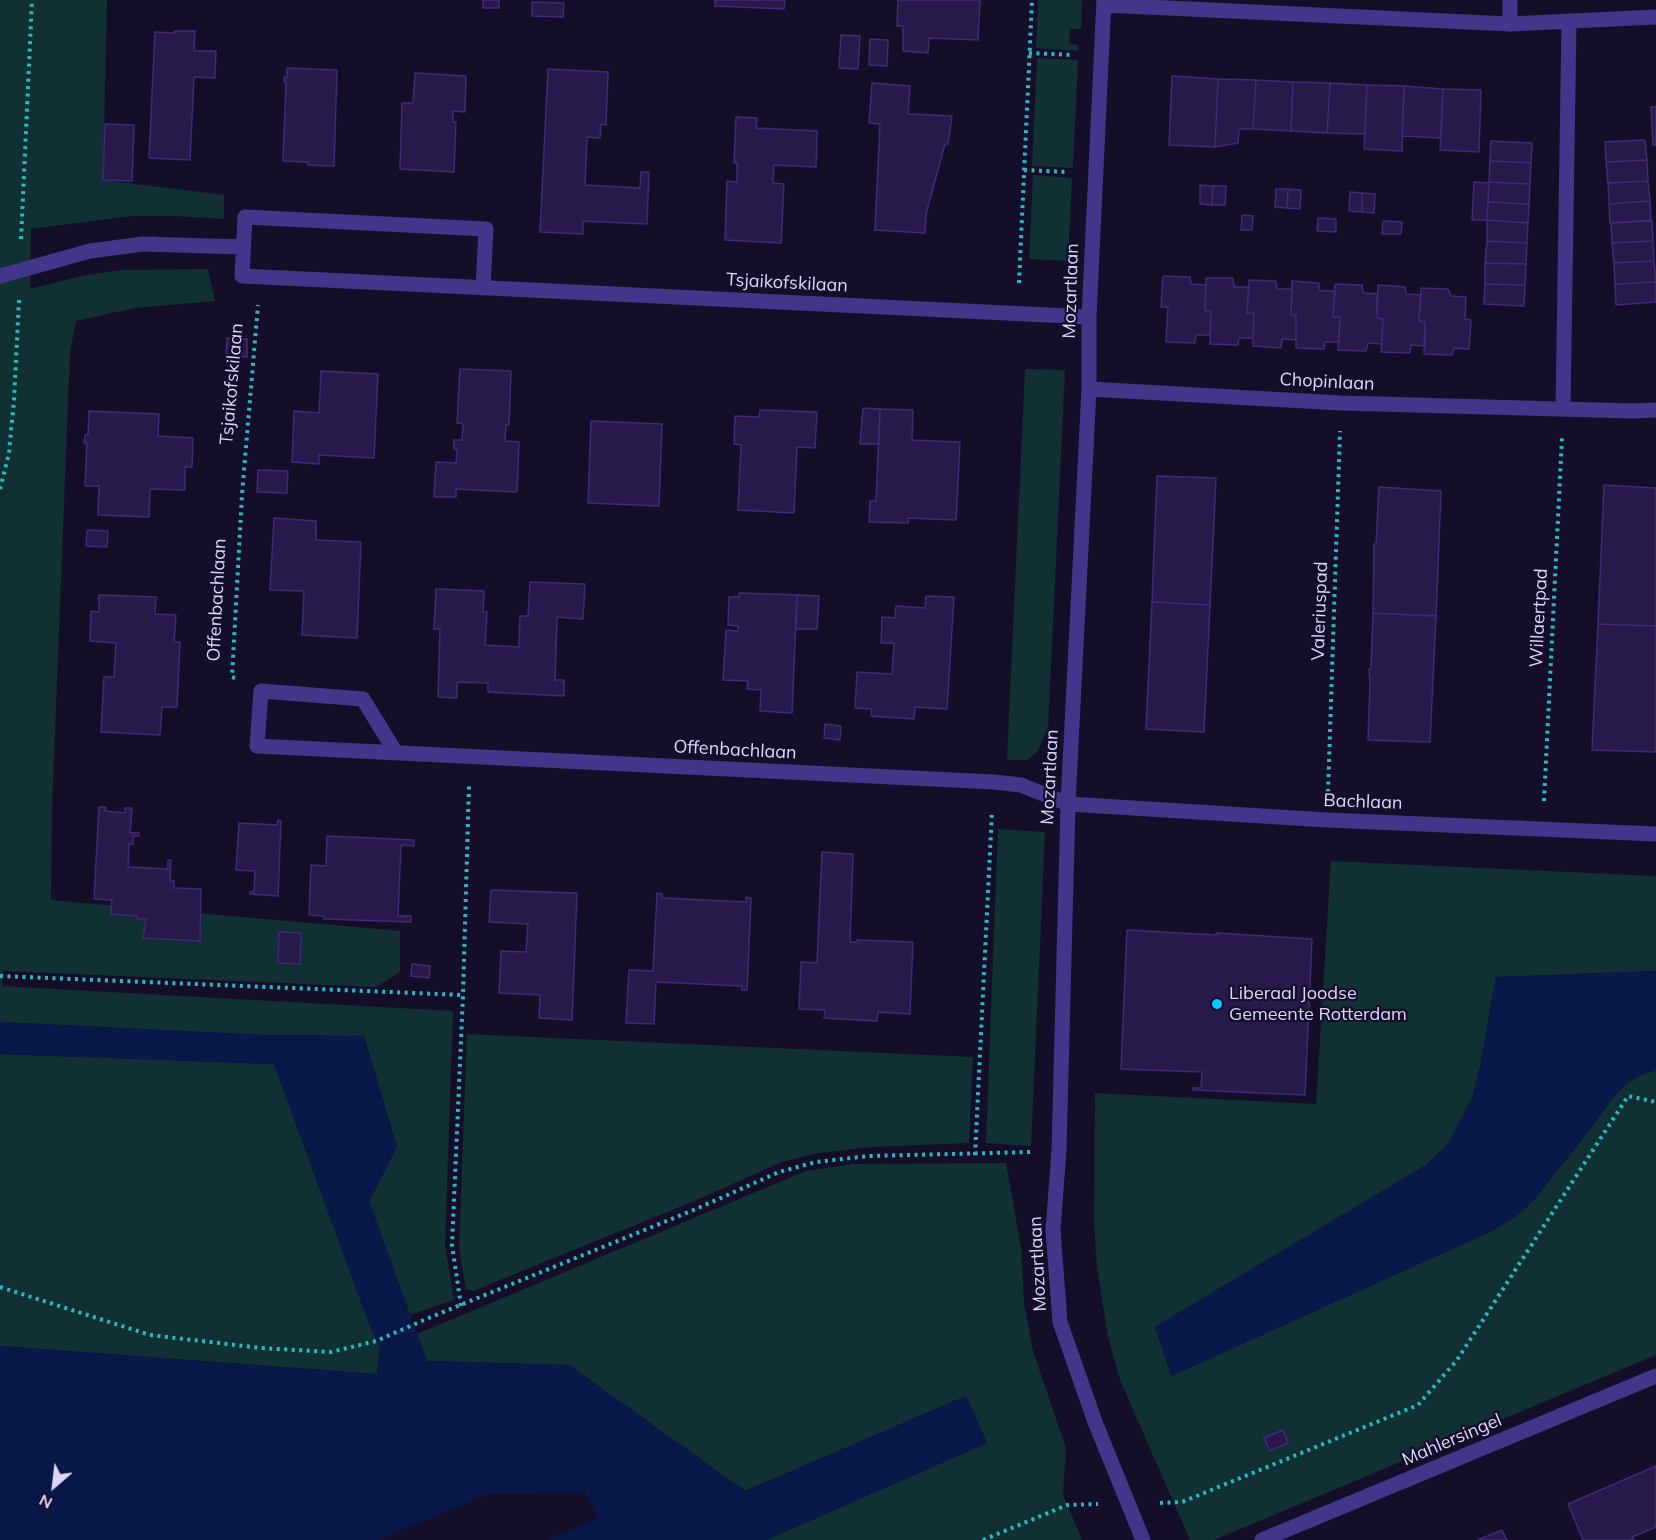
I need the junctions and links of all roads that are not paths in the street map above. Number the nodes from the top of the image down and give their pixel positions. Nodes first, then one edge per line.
1 (1510, 0) edge
2 (1104, 3) edge
3 (1656, 17) edge
4 (1569, 21) junction
5 (1510, 24) junction
6 (243, 247) junction
7 (0, 276) edge
8 (483, 288) junction
9 (1089, 317) junction
10 (1089, 389) junction
11 (1563, 409) junction
12 (1656, 410) edge
13 (396, 753) junction
14 (1068, 804) junction
15 (1656, 834) edge
16 (1656, 1376) edge
17 (1143, 1540) edge
18 (1262, 1540) edge

1 - 5 street
2 - 5 street
2 - 9 street, Mozartlaan
3 - 4 street
4 - 5 street
4 - 11 street
6 - 7 street
6 - 8 street, Tsjaikofskilaan
6 - 8 street
8 - 9 street, Tsjaikofskilaan
9 - 10 street, Mozartlaan
10 - 11 street, Chopinlaan
10 - 14 street, Mozartlaan
11 - 12 street, Chopinlaan
13 - 13 street, Offenbachlaan
13 - 14 street, Offenbachlaan
14 - 15 street, Bachlaan
14 - 17 street, Mozartlaan
16 - 18 street, Mahlersingel

